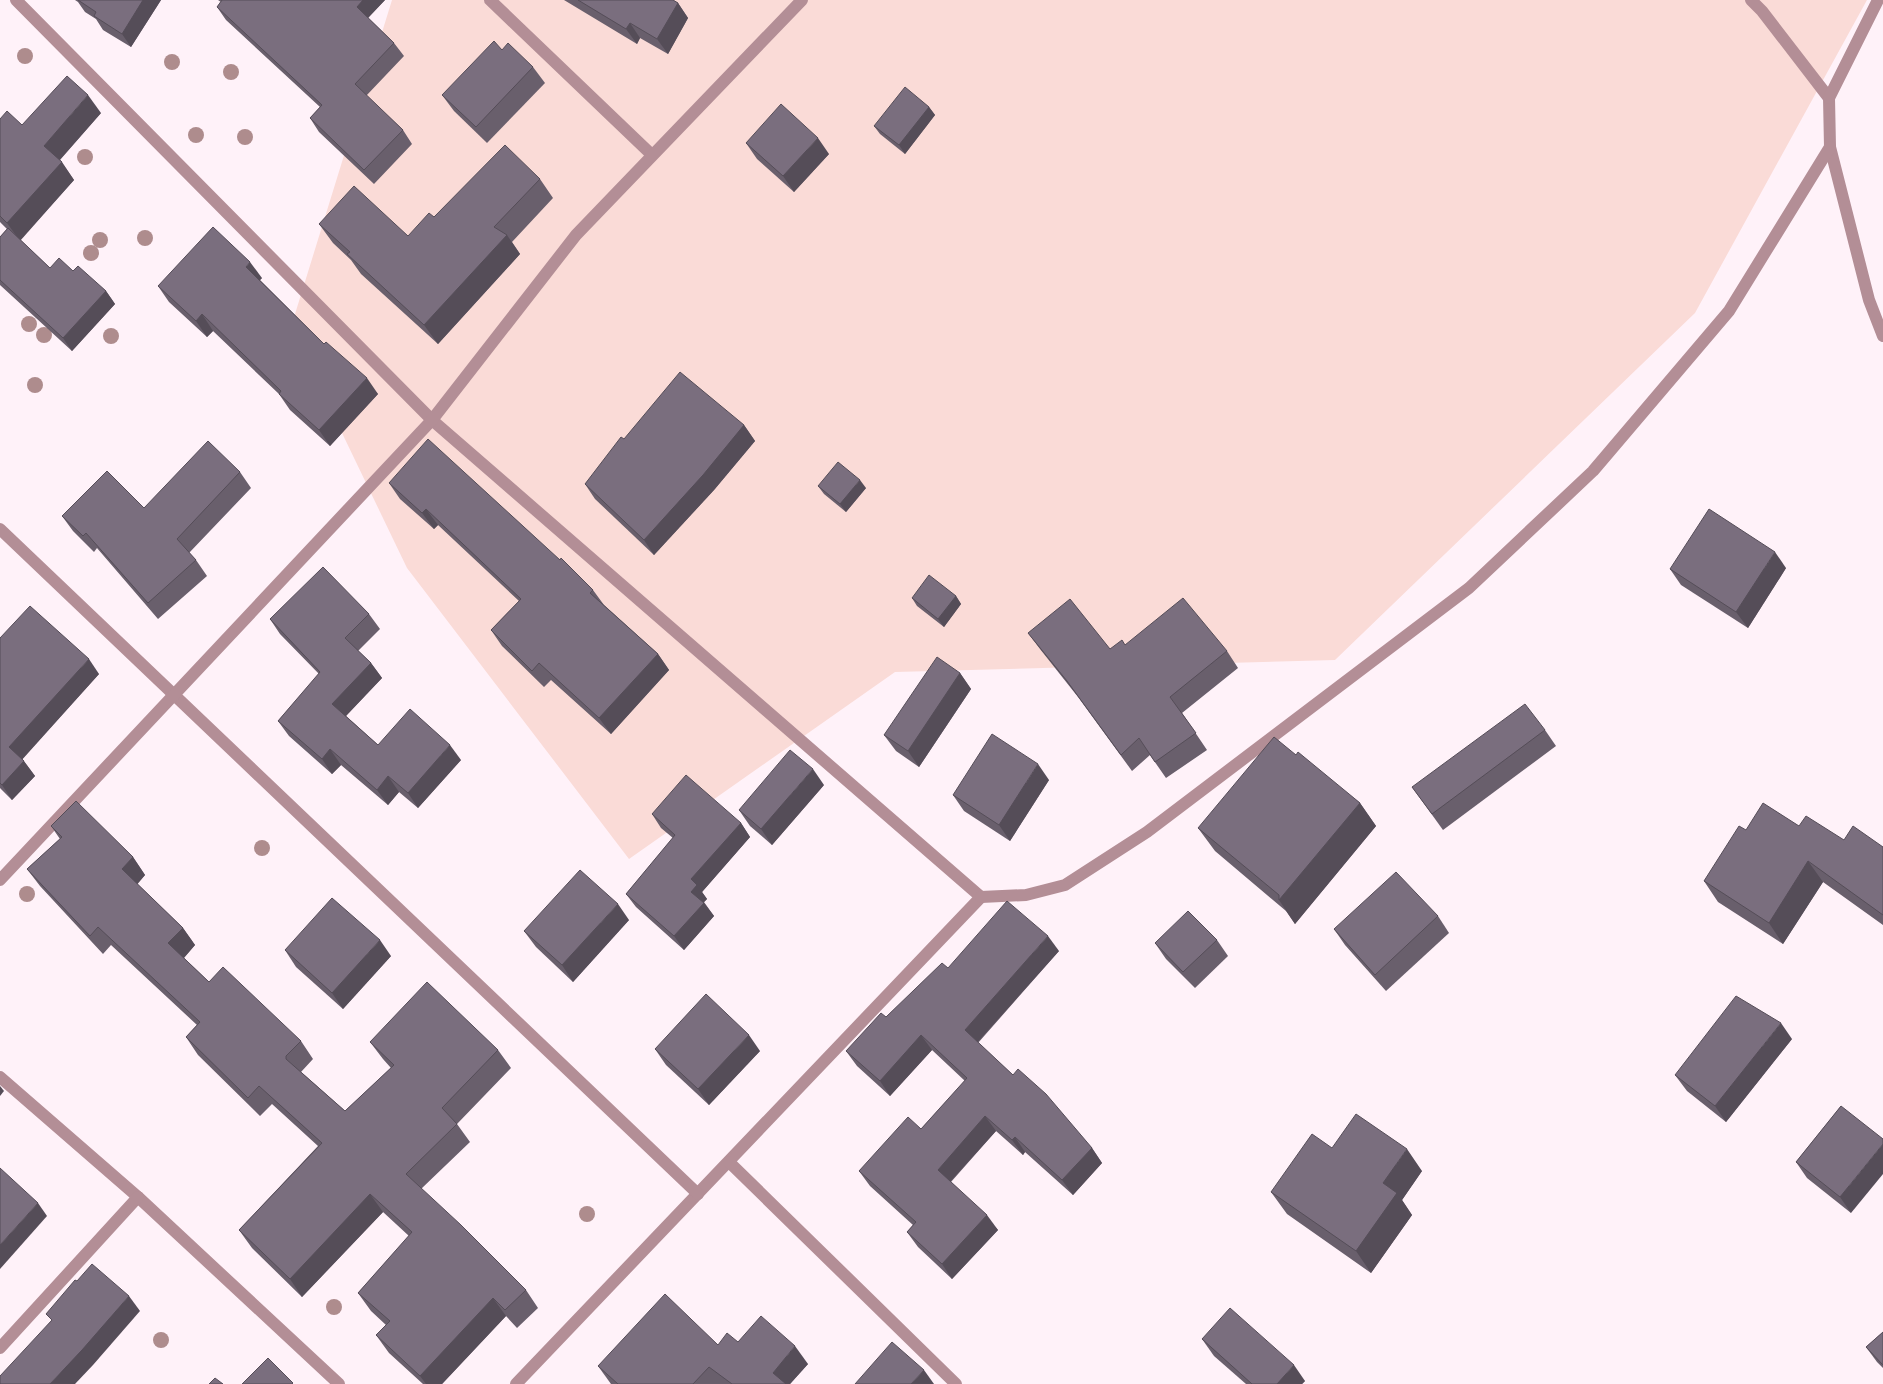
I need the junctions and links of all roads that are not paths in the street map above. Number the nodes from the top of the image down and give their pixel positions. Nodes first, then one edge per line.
1 (16, 0) edge
2 (490, 0) edge
3 (802, 0) edge
4 (1751, 0) edge
5 (1878, 0) edge
6 (1829, 98) junction
7 (1830, 147) junction
8 (652, 155) junction
9 (1883, 336) edge
10 (432, 420) junction
11 (0, 529) edge
12 (174, 695) junction
13 (0, 880) edge
14 (981, 897) junction
15 (0, 1077) edge
16 (729, 1162) junction
17 (698, 1194) junction
18 (138, 1197) junction
19 (0, 1348) edge
20 (339, 1384) edge
21 (516, 1384) edge
22 (956, 1384) edge

1 - 10 street
2 - 8 street
3 - 8 street
4 - 6 street
5 - 6 street
6 - 7 street
7 - 9 street
7 - 14 street
8 - 10 street
10 - 12 street
10 - 14 street
11 - 12 street
12 - 13 street
12 - 17 street
14 - 16 street
15 - 18 street
16 - 17 street
16 - 22 street
17 - 21 street
18 - 19 street
18 - 20 street

